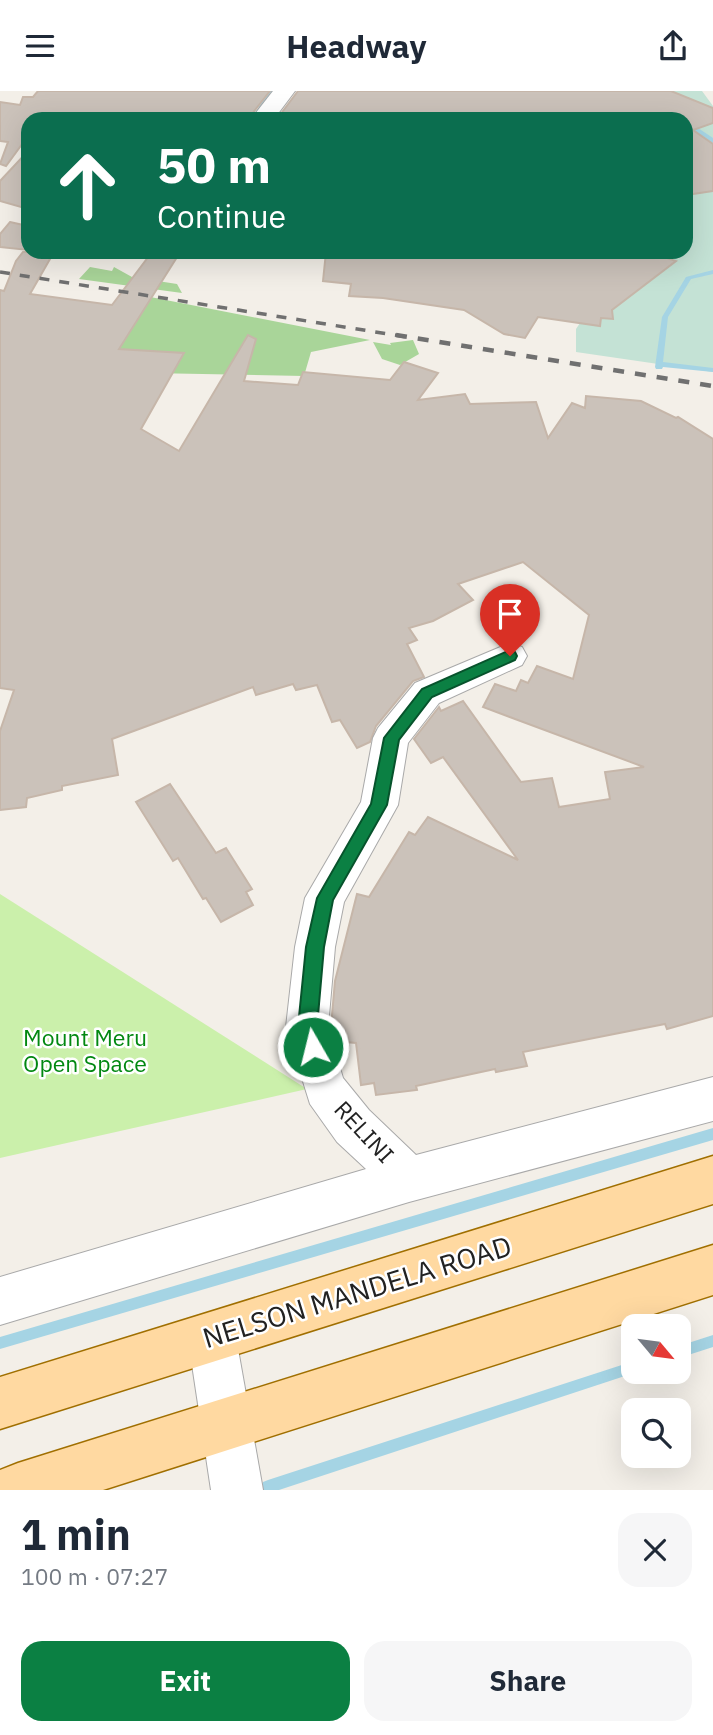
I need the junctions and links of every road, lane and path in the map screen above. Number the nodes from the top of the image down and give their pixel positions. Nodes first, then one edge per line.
1 (284, 91) edge
2 (268, 112) edge
3 (510, 656) dead end
4 (713, 1099) edge
5 (409, 1179) junction
6 (713, 1180) edge
7 (713, 1270) edge
8 (0, 1301) edge
9 (212, 1338) junction
10 (0, 1403) edge
11 (225, 1425) junction
12 (18, 1490) edge
13 (237, 1490) edge

1 - 2 street
3 - 5 street, RELINI
4 - 5 street
5 - 8 street
6 - 9 main road, NELSON MANDELA ROAD
7 - 11 main road
9 - 10 main road, NELSON MANDELA ROAD
9 - 11 street
11 - 12 main road
11 - 13 street

